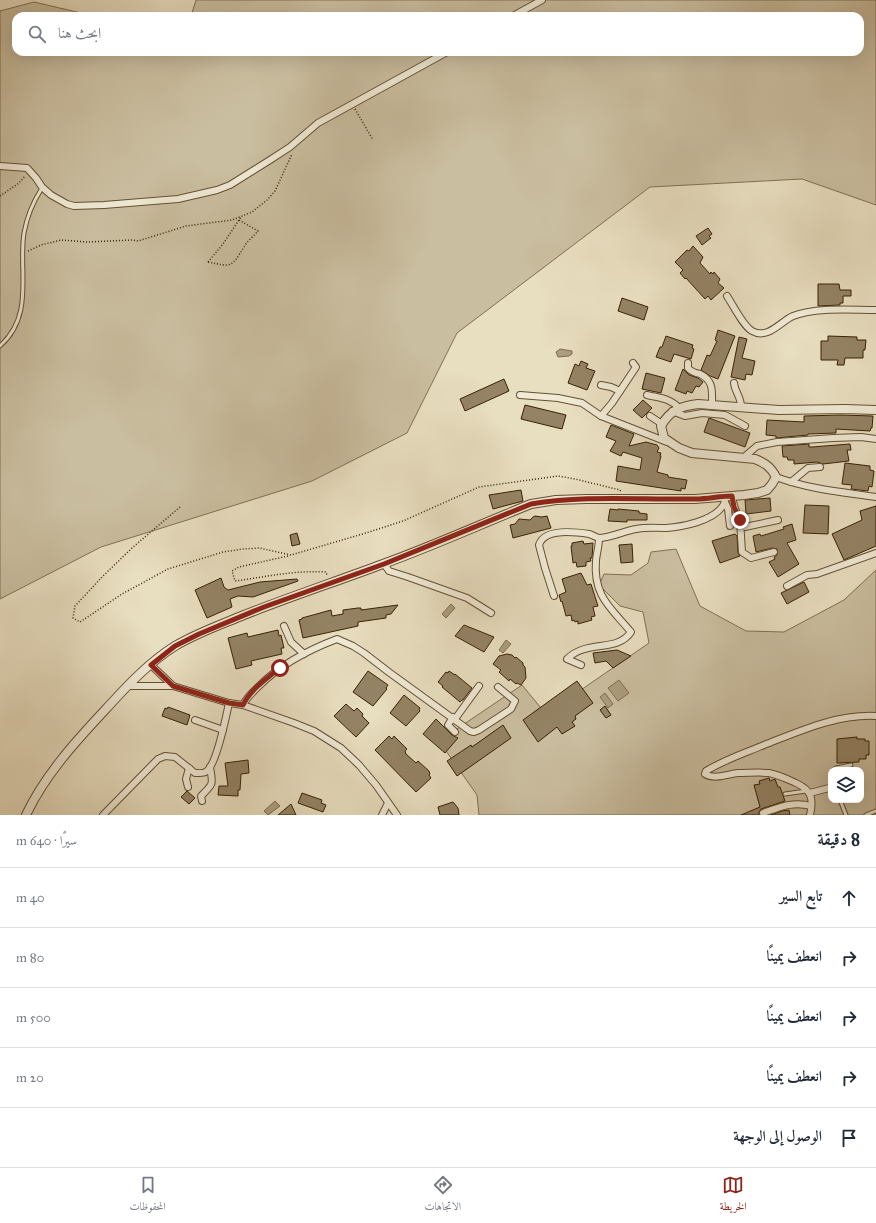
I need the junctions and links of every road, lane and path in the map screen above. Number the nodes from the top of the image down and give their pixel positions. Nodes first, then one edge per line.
1 (542, 0) edge
2 (520, 12) edge
3 (440, 56) edge
4 (352, 104) junction
5 (373, 140) dead end
6 (295, 143) junction
7 (0, 166) edge
8 (31, 174) junction
9 (42, 187) junction
10 (0, 196) edge
11 (241, 217) junction
12 (239, 220) junction
13 (23, 254) junction
14 (727, 296) dead end
15 (876, 310) edge
16 (0, 346) edge
17 (633, 363) dead end
18 (688, 363) dead end
19 (734, 383) dead end
20 (602, 385) dead end
21 (620, 392) junction
22 (520, 395) dead end
23 (647, 395) dead end
24 (712, 405) junction
25 (741, 407) junction
26 (676, 410) junction
27 (876, 410) edge
28 (601, 416) junction
29 (650, 416) dead end
30 (662, 424) junction
31 (745, 426) dead end
32 (876, 439) edge
33 (674, 445) junction
34 (742, 458) junction
35 (820, 467) dead end
36 (776, 477) junction
37 (791, 482) junction
38 (876, 497) edge
39 (622, 498) junction
40 (727, 498) junction
41 (180, 507) dead end
42 (655, 520) dead end
43 (740, 520) junction
44 (778, 520) dead end
45 (730, 526) dead end
46 (654, 528) junction
47 (599, 538) junction
48 (774, 552) dead end
49 (876, 553) edge
50 (291, 555) junction
51 (384, 564) junction
52 (331, 582) junction
53 (786, 586) dead end
54 (554, 596) dead end
55 (491, 613) dead end
56 (284, 626) dead end
57 (304, 654) junction
58 (151, 665) junction
59 (581, 665) dead end
60 (127, 686) junction
61 (173, 686) junction
62 (480, 686) dead end
63 (498, 687) dead end
64 (229, 703) junction
65 (243, 705) junction
66 (876, 716) edge
67 (454, 718) junction
68 (195, 720) dead end
69 (223, 730) junction
70 (455, 732) dead end
71 (851, 765) dead end
72 (210, 767) junction
73 (841, 767) edge
74 (189, 768) junction
75 (188, 787) dead end
76 (828, 788) edge
77 (809, 792) junction
78 (785, 794) dead end
79 (202, 801) dead end
80 (388, 803) junction
81 (841, 803) edge
82 (811, 806) junction
83 (876, 811) edge
84 (762, 813) dead end
85 (26, 815) edge
86 (103, 815) edge
87 (382, 815) edge
88 (397, 815) edge
89 (810, 815) edge
90 (846, 815) edge
91 (866, 815) edge

1 - 2 street
3 - 4 street
4 - 5 path
4 - 6 street
6 - 9 street
6 - 11 path
7 - 8 street
8 - 9 street
8 - 10 path
9 - 13 lane
11 - 12 path
11 - 13 path
12 - 12 path
13 - 16 lane
14 - 15 street
17 - 21 street
18 - 24 street
19 - 25 street
20 - 21 street
21 - 28 street
22 - 28 street
23 - 26 street
24 - 25 street
24 - 26 street
25 - 27 street
26 - 30 street
26 - 31 street
28 - 33 street
29 - 30 street
30 - 33 street
32 - 34 street
33 - 34 street
34 - 36 street
35 - 37 street
36 - 37 street
36 - 40 street
37 - 38 street
39 - 40 street
39 - 50 path
39 - 51 street
40 - 43 street
40 - 45 street
40 - 46 street
41 - 50 path
42 - 46 street
43 - 44 street
43 - 48 street
46 - 47 street
47 - 54 street
47 - 59 street
49 - 53 street
50 - 52 path
51 - 52 street
51 - 55 street
52 - 58 street
56 - 57 street
57 - 65 street
57 - 67 street
58 - 60 street
58 - 61 street
60 - 61 street
60 - 85 street
61 - 64 street
62 - 67 street
63 - 67 street
64 - 65 street
64 - 69 street
65 - 80 street
66 - 77 street
67 - 70 street
68 - 69 street
69 - 72 street
71 - 73 lane
72 - 74 street
72 - 79 street
74 - 75 street
74 - 86 street
76 - 77 street
77 - 78 lane
77 - 82 street
80 - 87 street
80 - 88 street
81 - 90 lane
82 - 84 street
82 - 89 street
83 - 91 lane

